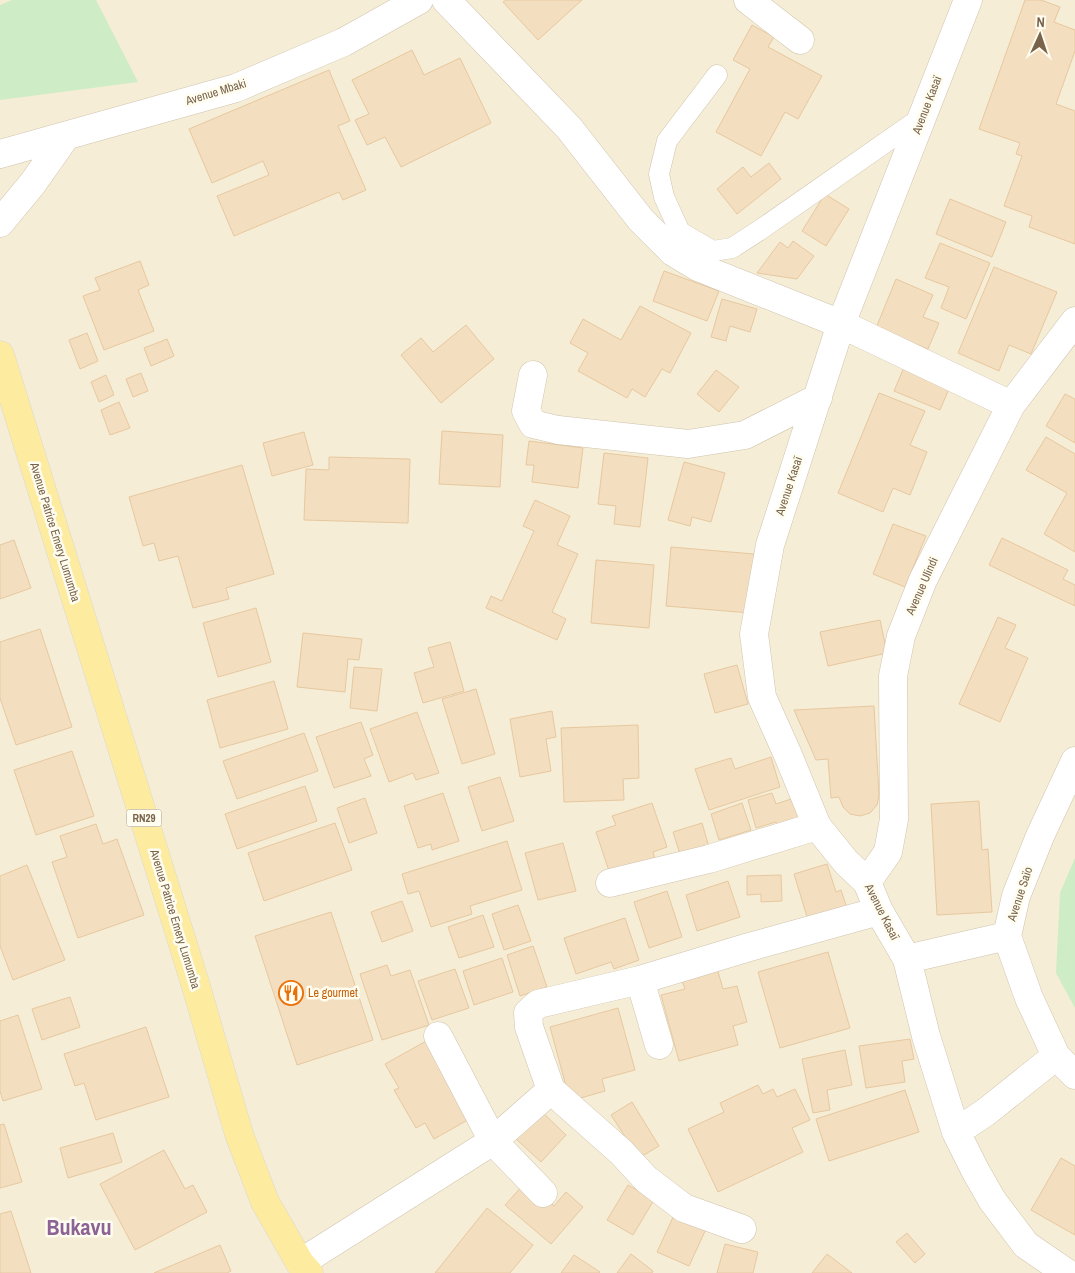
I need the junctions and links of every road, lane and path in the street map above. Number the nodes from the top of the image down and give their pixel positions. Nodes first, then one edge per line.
1 (419, 0) edge
2 (446, 0) edge
3 (748, 0) edge
4 (968, 0) edge
5 (800, 40) dead end
6 (717, 75) dead end
7 (922, 117) junction
8 (66, 136) junction
9 (0, 154) edge
10 (0, 222) edge
11 (1075, 321) edge
12 (841, 324) junction
13 (0, 354) edge
14 (533, 375) dead end
15 (818, 398) junction
16 (1011, 405) junction
17 (1075, 761) edge
18 (816, 826) junction
19 (867, 882) junction
20 (610, 883) dead end
21 (879, 911) junction
22 (1006, 936) junction
23 (907, 959) junction
24 (640, 980) junction
25 (438, 1036) dead end
26 (659, 1045) dead end
27 (1065, 1066) edge
28 (551, 1090) junction
29 (956, 1132) junction
30 (492, 1141) junction
31 (543, 1193) dead end
32 (742, 1229) dead end
33 (305, 1268) edge
34 (1067, 1273) edge

1 - 8 street, Avenue Mbaki
2 - 12 street
3 - 5 street
4 - 7 street, Avenue Kasaï
6 - 7 lane
7 - 12 street, Avenue Kasaï
8 - 9 street, Avenue Mbaki
8 - 10 street
11 - 16 street, Avenue Ulindi
12 - 15 street, Avenue Kasaï
12 - 16 street
13 - 33 main road, Avenue Patrice Emery Lumumba / RN29
14 - 15 street
15 - 18 street, Avenue Kasaï
16 - 19 street, Avenue Ulindi
17 - 22 street, Avenue Saïo
18 - 19 street, Avenue Kasaï
18 - 20 street
19 - 21 street, Avenue Kasaï
21 - 23 street, Avenue Kasaï
21 - 24 street
22 - 23 street
22 - 27 street, Avenue Saïo
23 - 29 street, Avenue Kasaï
24 - 26 street
24 - 28 street
25 - 30 street
27 - 29 street
28 - 30 street
28 - 32 street
29 - 34 street, Avenue Kasaï
30 - 31 street
30 - 33 street

